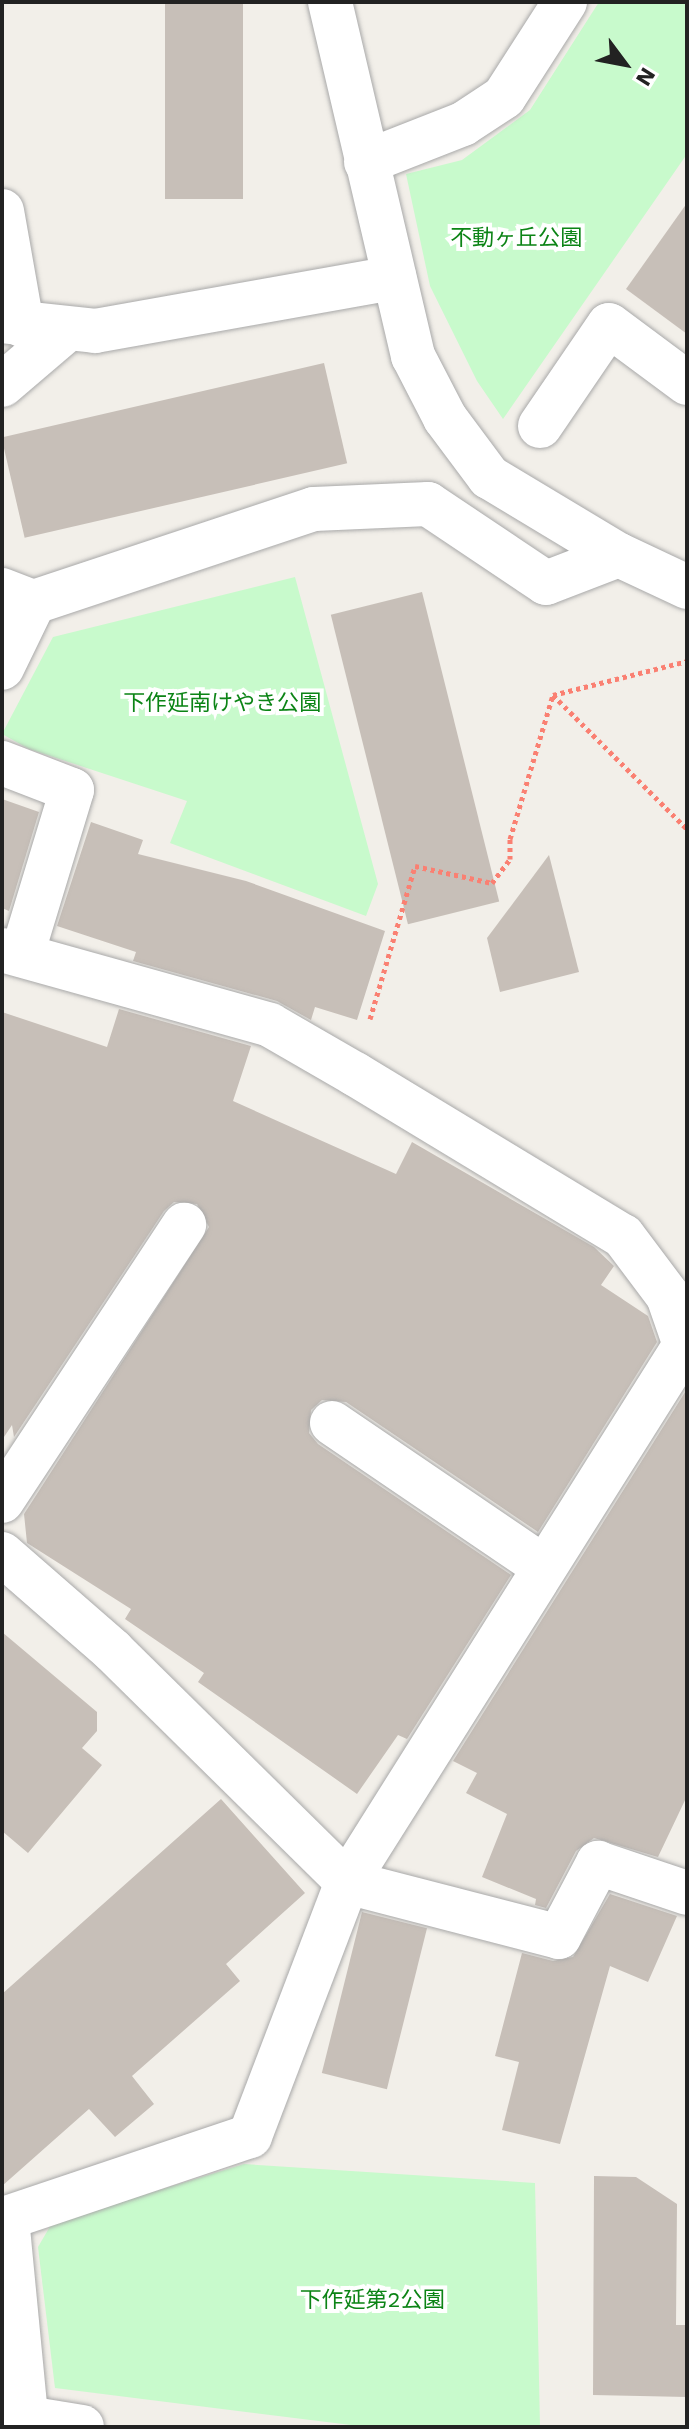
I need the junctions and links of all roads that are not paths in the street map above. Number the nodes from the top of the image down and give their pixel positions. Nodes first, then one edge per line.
1 (330, 2) edge
2 (565, 2) edge
3 (366, 162) junction
4 (2, 211) edge
5 (394, 278) junction
6 (30, 326) edge
7 (687, 383) edge
8 (2, 385) edge
9 (540, 426) dead end
10 (619, 555) junction
11 (687, 587) edge
12 (18, 596) edge
13 (2, 668) edge
14 (2, 763) edge
15 (12, 953) edge
16 (184, 1225) dead end
17 (686, 1345) edge
18 (332, 1423) dead end
19 (2, 1501) edge
20 (2, 1554) edge
21 (544, 1567) junction
22 (347, 1882) junction
23 (687, 1893) edge
24 (14, 2414) edge
25 (82, 2427) edge

1 - 3 street
2 - 3 street
3 - 5 street
4 - 6 street
5 - 6 street
5 - 10 street
6 - 8 street
7 - 9 street
10 - 11 street
10 - 12 street
12 - 13 street
14 - 15 street
15 - 17 street
16 - 19 street
17 - 21 street
18 - 21 street
20 - 22 street
21 - 22 street
22 - 23 street
22 - 24 street
24 - 25 street

